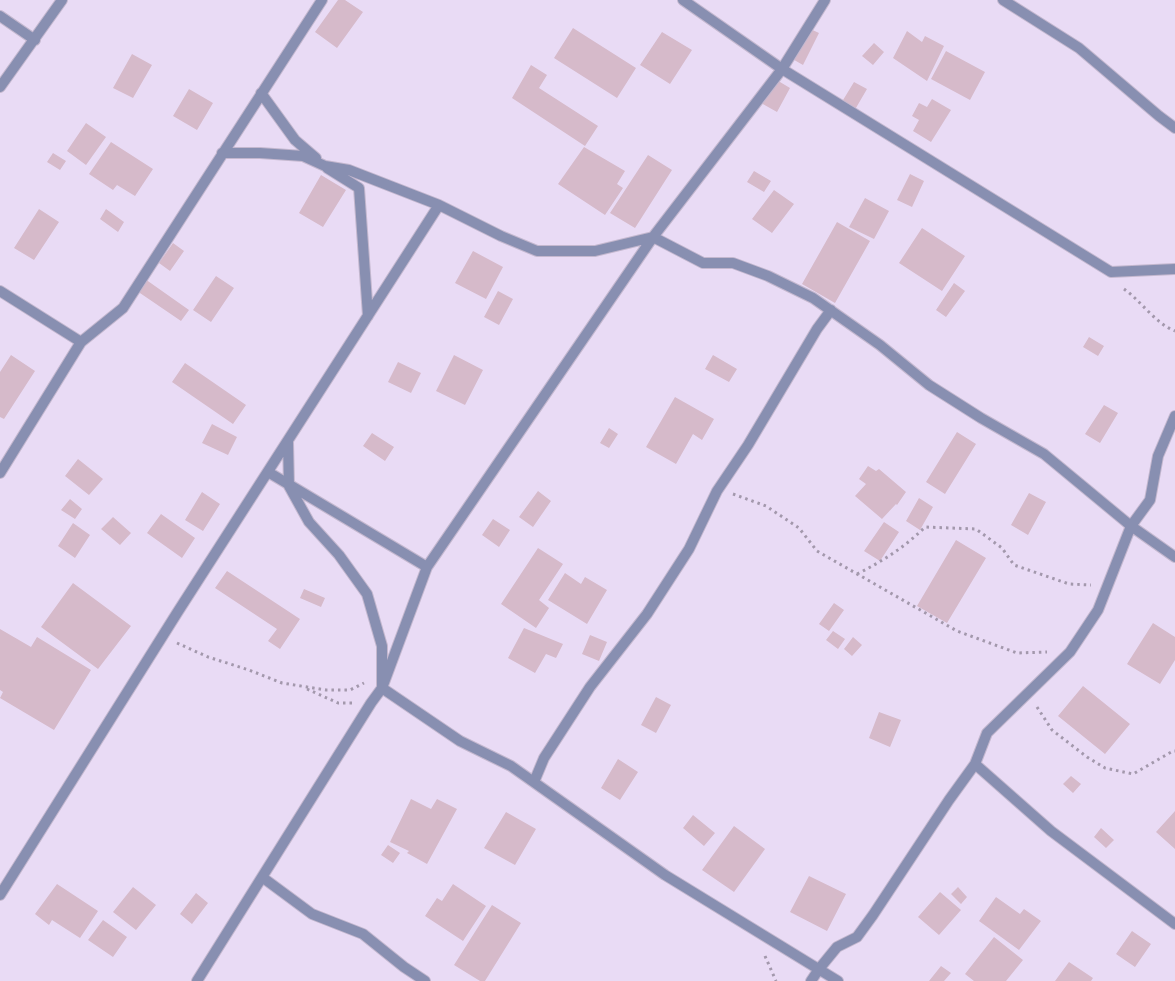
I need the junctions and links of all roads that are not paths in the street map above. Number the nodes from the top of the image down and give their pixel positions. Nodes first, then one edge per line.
1 (62, 0) edge
2 (322, 0) edge
3 (683, 0) edge
4 (825, 0) edge
5 (1003, 0) edge
6 (0, 16) edge
7 (35, 40) junction
8 (782, 69) junction
9 (0, 87) edge
10 (261, 93) junction
11 (1175, 128) edge
12 (222, 153) junction
13 (325, 166) junction
14 (439, 205) junction
15 (653, 237) junction
16 (1175, 269) edge
17 (0, 291) edge
18 (831, 310) junction
19 (368, 316) junction
20 (81, 342) junction
21 (1175, 416) edge
22 (288, 441) junction
23 (268, 472) junction
24 (0, 473) edge
25 (289, 486) junction
26 (1132, 526) junction
27 (1175, 557) edge
28 (427, 567) junction
29 (382, 688) junction
30 (975, 764) junction
31 (534, 782) junction
32 (262, 877) junction
33 (0, 895) edge
34 (1175, 924) edge
35 (818, 969) junction
36 (197, 981) edge
37 (425, 981) edge
38 (811, 981) edge
39 (838, 981) edge

1 - 7 street
2 - 10 street
3 - 8 street
4 - 8 street
5 - 11 street
6 - 7 street
7 - 9 street
8 - 15 street
8 - 16 street
10 - 12 street
10 - 13 street
12 - 13 street
12 - 20 street
13 - 14 street
13 - 19 street
14 - 15 street
14 - 19 street
15 - 18 street
15 - 28 street
17 - 20 street
18 - 26 street
18 - 31 street
19 - 22 street
20 - 24 street
21 - 26 street
22 - 23 street
22 - 25 street
23 - 25 street
23 - 33 street
25 - 28 street
25 - 29 street
26 - 27 street
26 - 30 street
28 - 29 street
29 - 31 street
29 - 32 street
30 - 34 street
30 - 35 street
31 - 35 street
32 - 36 street
32 - 37 street
35 - 38 street
35 - 39 street

